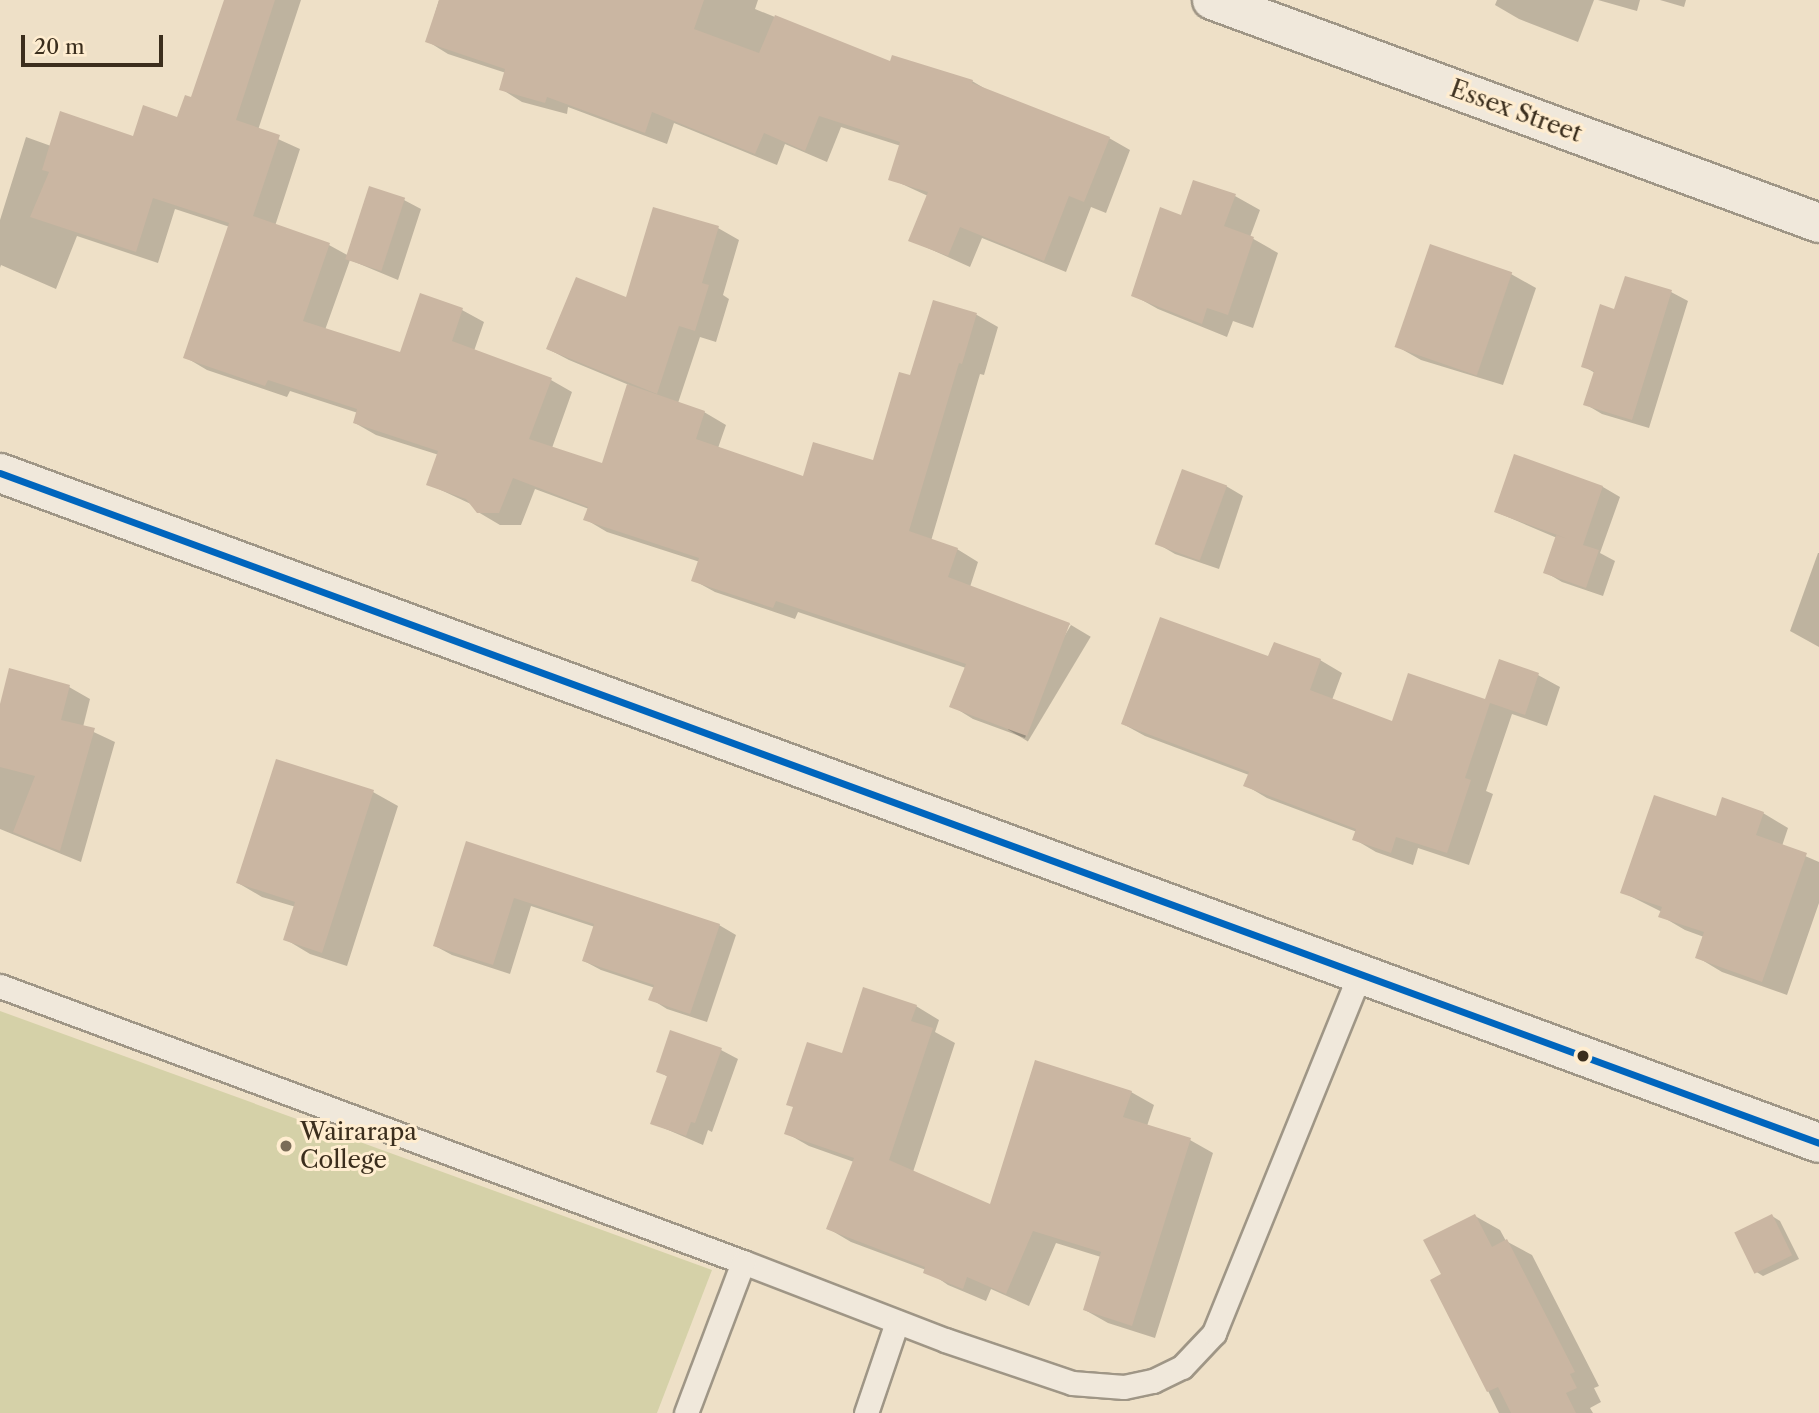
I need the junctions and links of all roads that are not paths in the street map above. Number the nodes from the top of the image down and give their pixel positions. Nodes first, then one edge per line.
1 (1212, 0) edge
2 (1819, 223) edge
3 (0, 473) edge
4 (1360, 973) junction
5 (0, 986) edge
6 (1819, 1143) edge
7 (743, 1262) junction
8 (897, 1322) junction
9 (686, 1413) edge
10 (866, 1413) edge

1 - 2 street, Essex Street
3 - 4 street
4 - 6 street
4 - 8 lane
5 - 7 lane
7 - 8 lane
7 - 9 lane
8 - 10 lane

